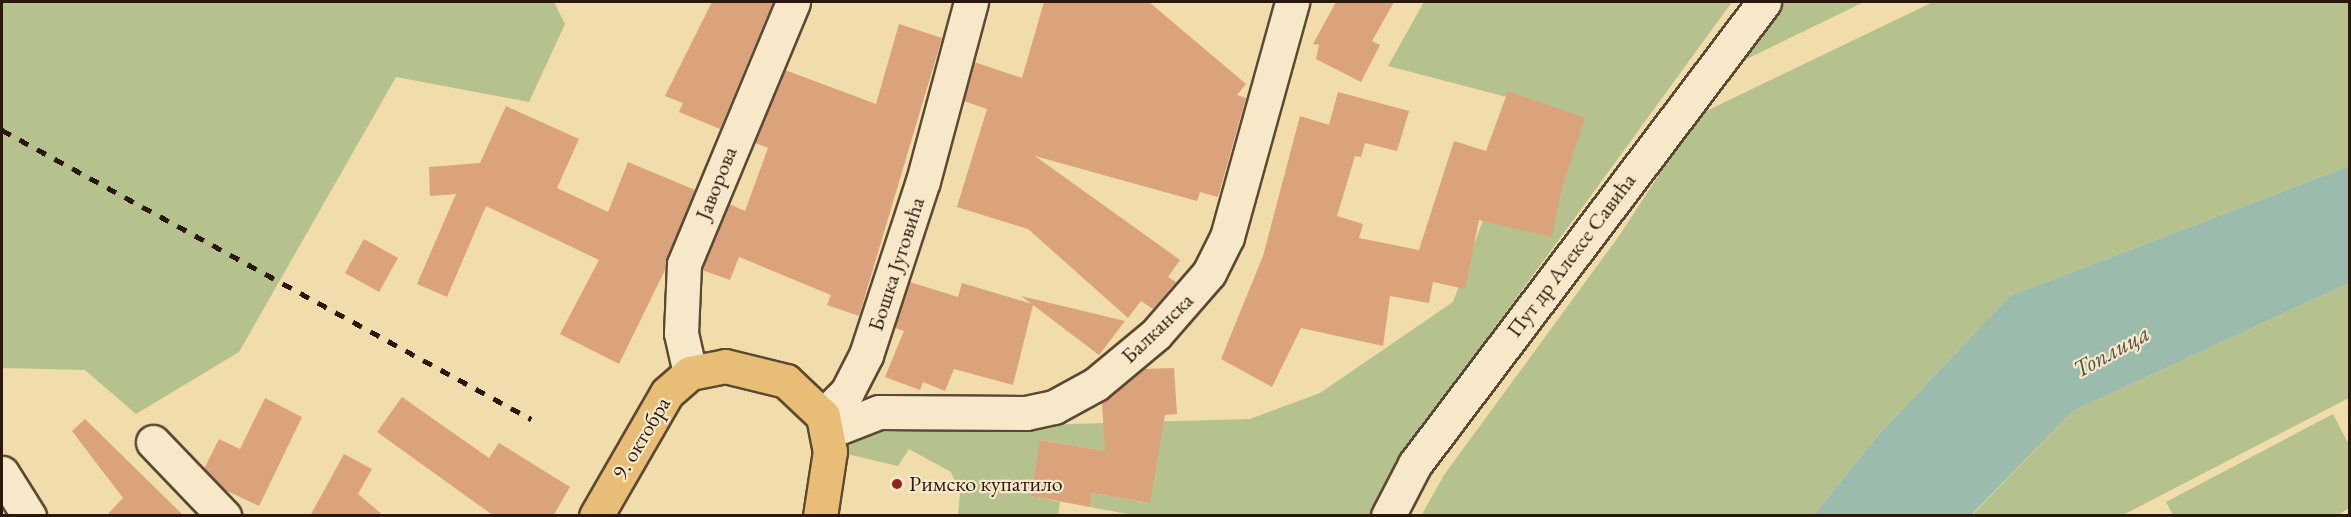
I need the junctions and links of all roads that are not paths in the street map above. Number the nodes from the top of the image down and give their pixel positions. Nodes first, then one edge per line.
1 (793, 2) edge
2 (971, 2) edge
3 (1292, 2) edge
4 (1764, 2) edge
5 (690, 373) junction
6 (826, 424) junction
7 (153, 442) dead end
8 (2, 473) edge
9 (29, 516) edge
10 (224, 516) edge
11 (596, 516) edge
12 (820, 516) edge
13 (1388, 516) edge

1 - 5 street, Јаворова
2 - 6 street, Бошка Југовића
3 - 6 street, Балканска
4 - 13 street, Пут др Алексе Савића
5 - 6 main road
5 - 11 main road, 9. октобра
6 - 12 main road
7 - 10 street
8 - 9 street

